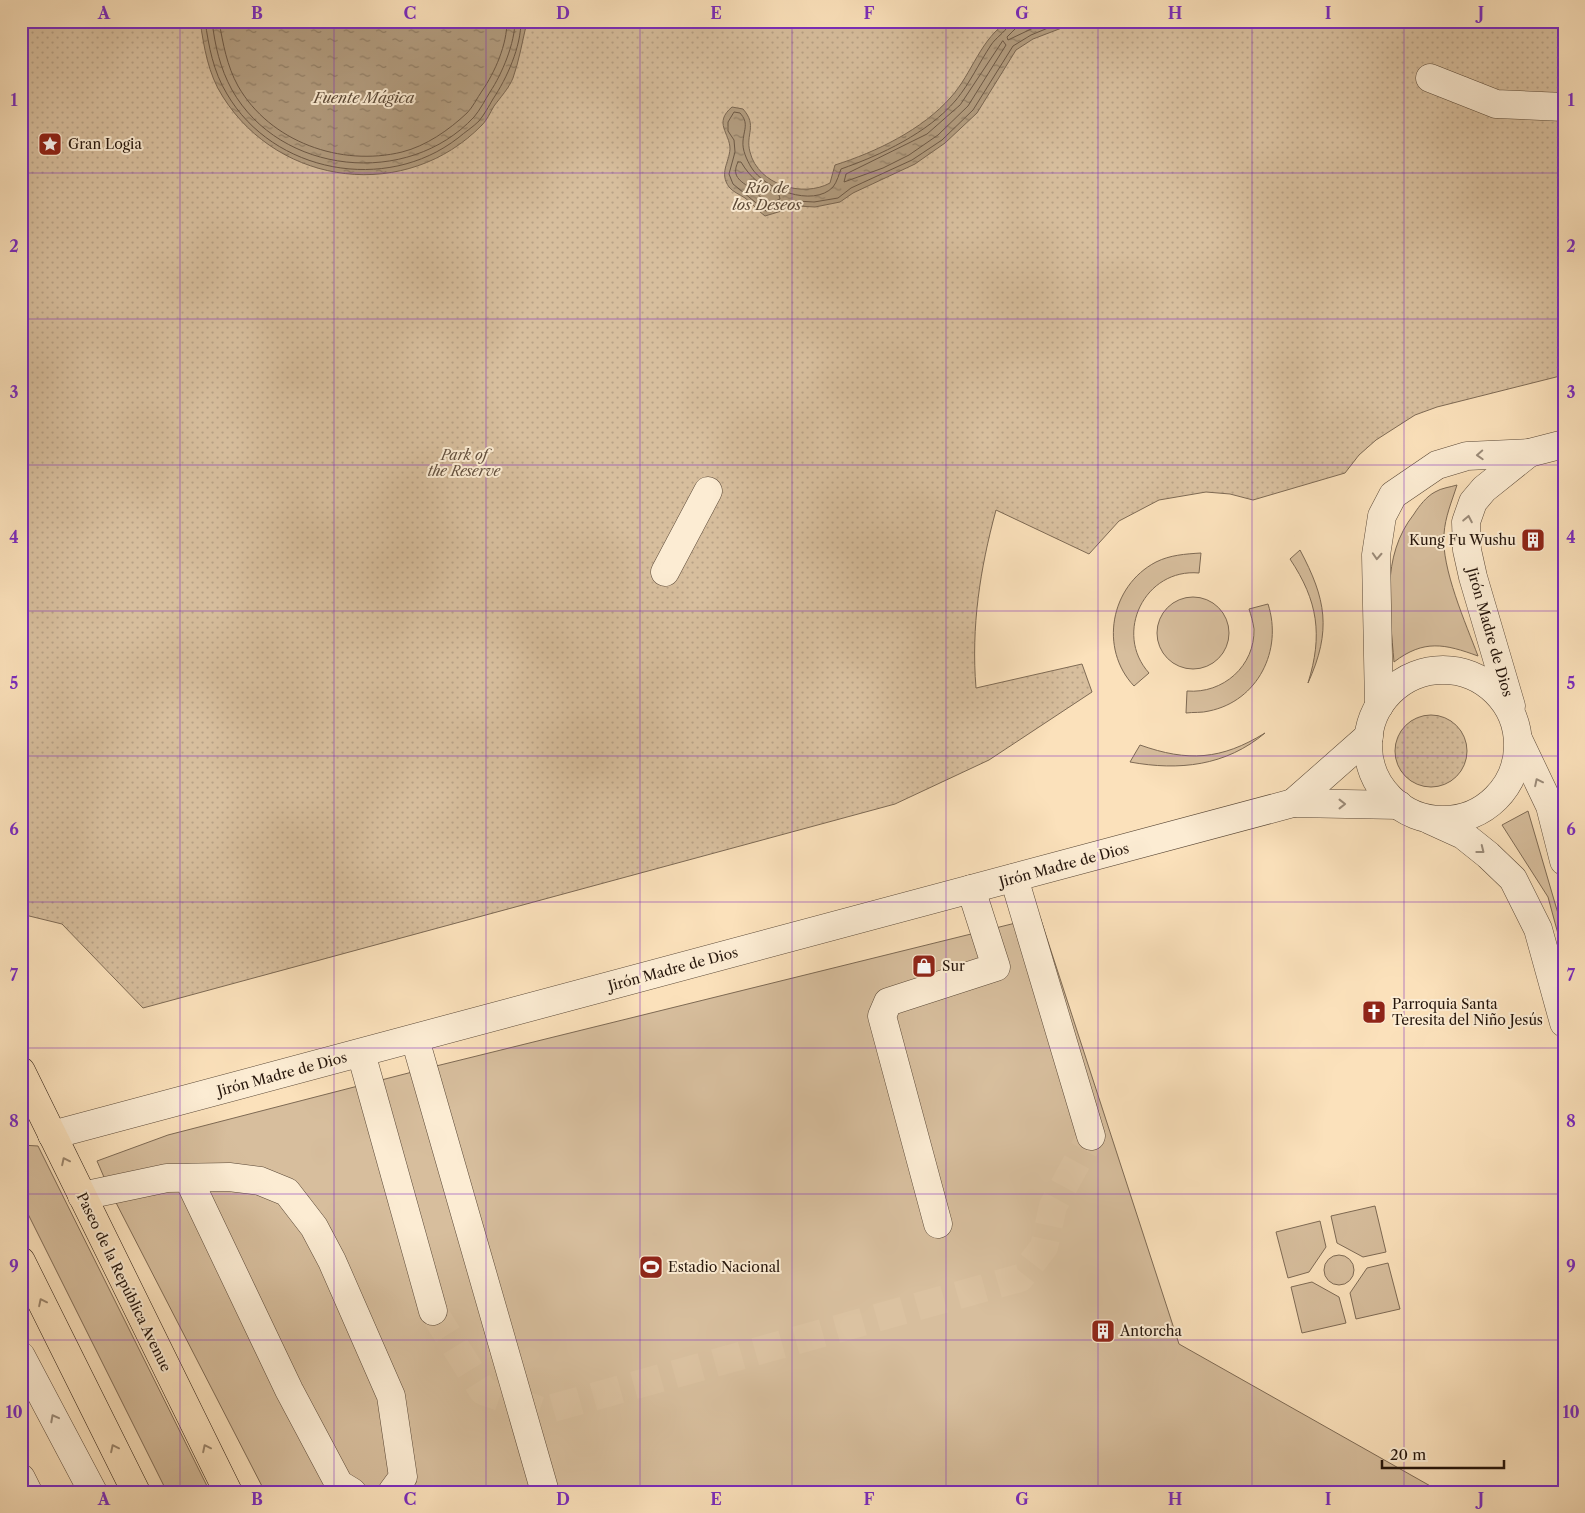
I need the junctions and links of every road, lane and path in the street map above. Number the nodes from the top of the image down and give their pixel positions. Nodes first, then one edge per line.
1 (1430, 78) dead end
2 (1564, 106) edge
3 (1564, 444) edge
4 (1529, 453) junction
5 (708, 491) dead end
6 (665, 572) dead end
7 (1379, 706) junction
8 (1517, 730) junction
9 (1369, 736) junction
10 (1293, 803) junction
11 (1399, 805) junction
12 (1424, 817) junction
13 (1564, 861) edge
14 (1014, 878) junction
15 (971, 889) junction
16 (1564, 1023) edge
17 (415, 1039) junction
18 (361, 1053) junction
19 (21, 1071) edge
20 (52, 1135) junction
21 (1091, 1136) dead end
22 (188, 1178) junction
23 (82, 1196) junction
24 (938, 1224) dead end
25 (21, 1261) edge
26 (433, 1310) tunnel mouth
27 (21, 1356) edge
28 (21, 1478) edge
29 (28, 1492) edge
30 (93, 1492) edge
31 (136, 1492) edge
32 (228, 1492) edge
33 (352, 1492) edge
34 (392, 1492) edge
35 (545, 1492) edge

1 - 2 street
3 - 4 street, Jirón Madre de Dios
4 -> 7 street, Jirón Madre de Dios
8 -> 4 street, Jirón Madre de Dios
5 - 6 street
7 - 8 street
7 - 9 street
8 - 12 street
13 -> 8 street
9 - 10 street, Jirón Madre de Dios
9 - 11 street
10 -> 11 street, Jirón Madre de Dios
10 - 14 street, Jirón Madre de Dios
11 - 12 street
12 -> 16 street
14 - 15 street, Jirón Madre de Dios
14 - 21 street
15 - 17 street, Jirón Madre de Dios
15 - 24 street
17 - 18 street, Jirón Madre de Dios
17 - 35 street
18 - 20 street, Jirón Madre de Dios
18 - 26 street
19 - 20 main road, Paseo de la República Avenue
23 -> 20 main road, Paseo de la República Avenue
22 - 23 street
22 - 33 street
22 - 34 street
32 -> 23 main road, Paseo de la República Avenue
31 -> 25 main road
30 -> 27 street
28 - 29 street

